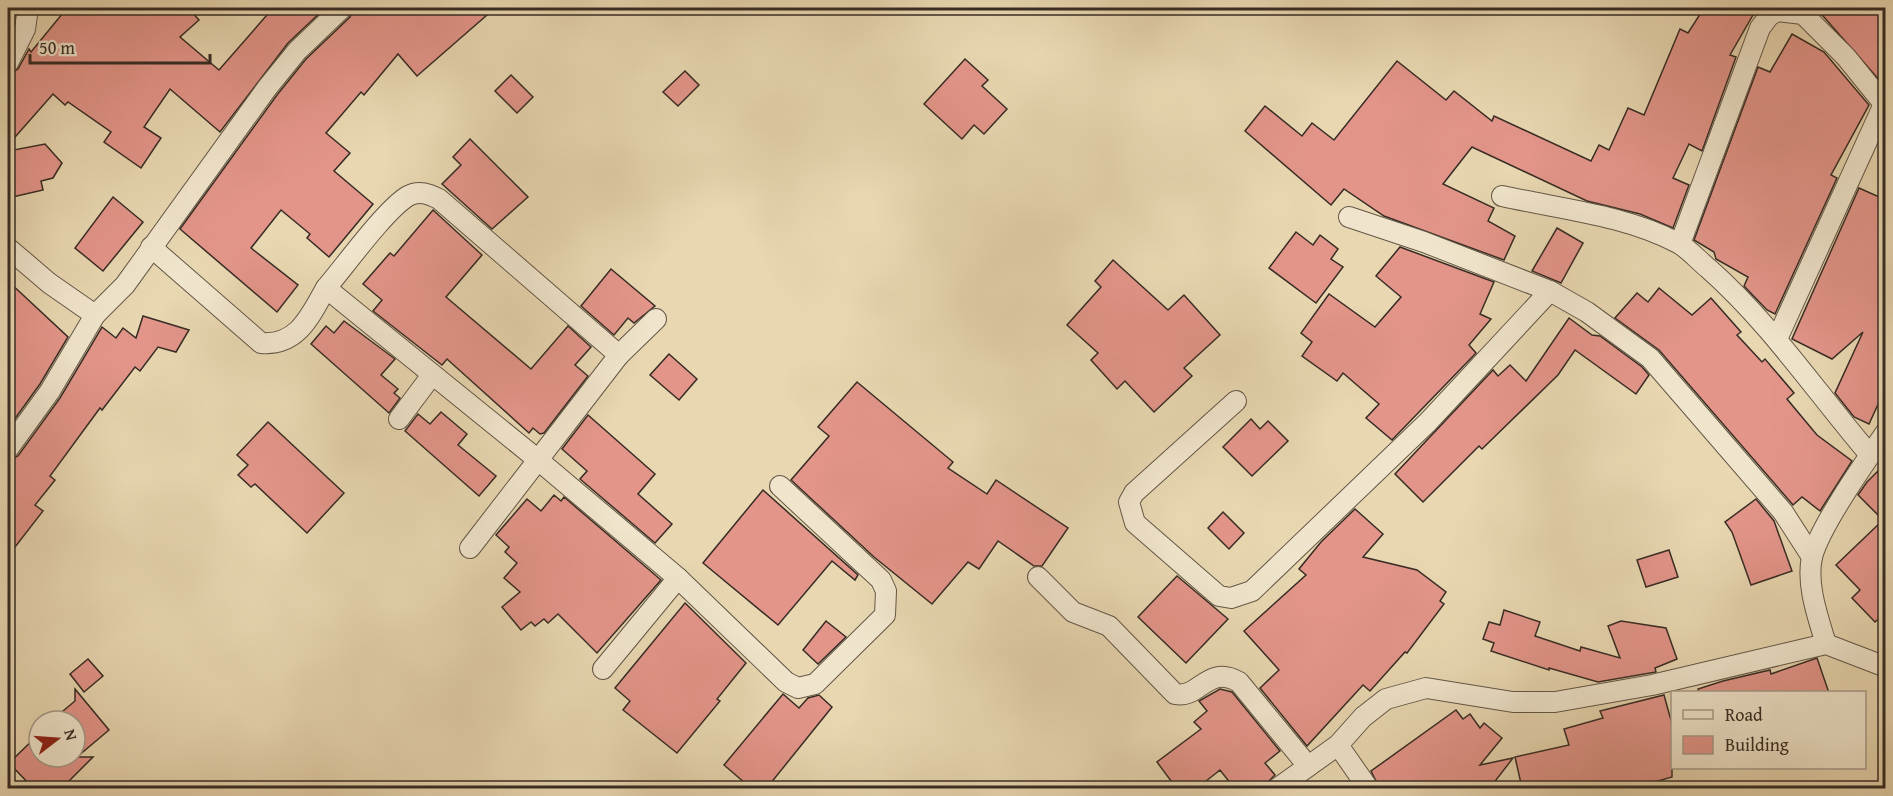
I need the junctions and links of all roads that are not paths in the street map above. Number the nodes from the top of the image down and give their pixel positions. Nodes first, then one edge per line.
1 (28, 8) edge
2 (342, 8) edge
3 (8, 63) edge
4 (1885, 105) edge
5 (1502, 196) dead end
6 (1349, 217) dead end
7 (1680, 244) junction
8 (8, 248) edge
9 (151, 248) junction
10 (326, 288) junction
11 (1550, 291) junction
12 (95, 315) junction
13 (656, 319) dead end
14 (1777, 339) junction
15 (620, 355) junction
16 (432, 375) junction
17 (1236, 401) dead end
18 (399, 419) dead end
19 (1886, 432) edge
20 (11, 439) edge
21 (1870, 455) junction
22 (537, 459) junction
23 (780, 486) dead end
24 (470, 548) dead end
25 (1812, 557) junction
26 (1038, 577) dead end
27 (678, 578) junction
28 (1826, 644) junction
29 (1886, 667) edge
30 (603, 669) dead end
31 (1338, 745) junction
32 (1308, 766) junction
33 (1278, 789) edge
34 (1368, 789) edge

1 - 3 street
2 - 9 street
4 - 7 street
4 - 14 street
5 - 7 street
6 - 11 street
7 - 14 street
8 - 12 street
9 - 10 street
9 - 12 street
10 - 15 street
10 - 16 street
11 - 17 street
11 - 25 street
12 - 20 street
13 - 15 street
14 - 21 street
15 - 22 street
16 - 18 street
16 - 22 street
19 - 21 street
21 - 25 street
22 - 24 street
22 - 27 street
23 - 27 street
25 - 28 street
26 - 32 street
27 - 30 street
28 - 29 street
28 - 31 street
31 - 32 street
31 - 34 street
32 - 33 street

